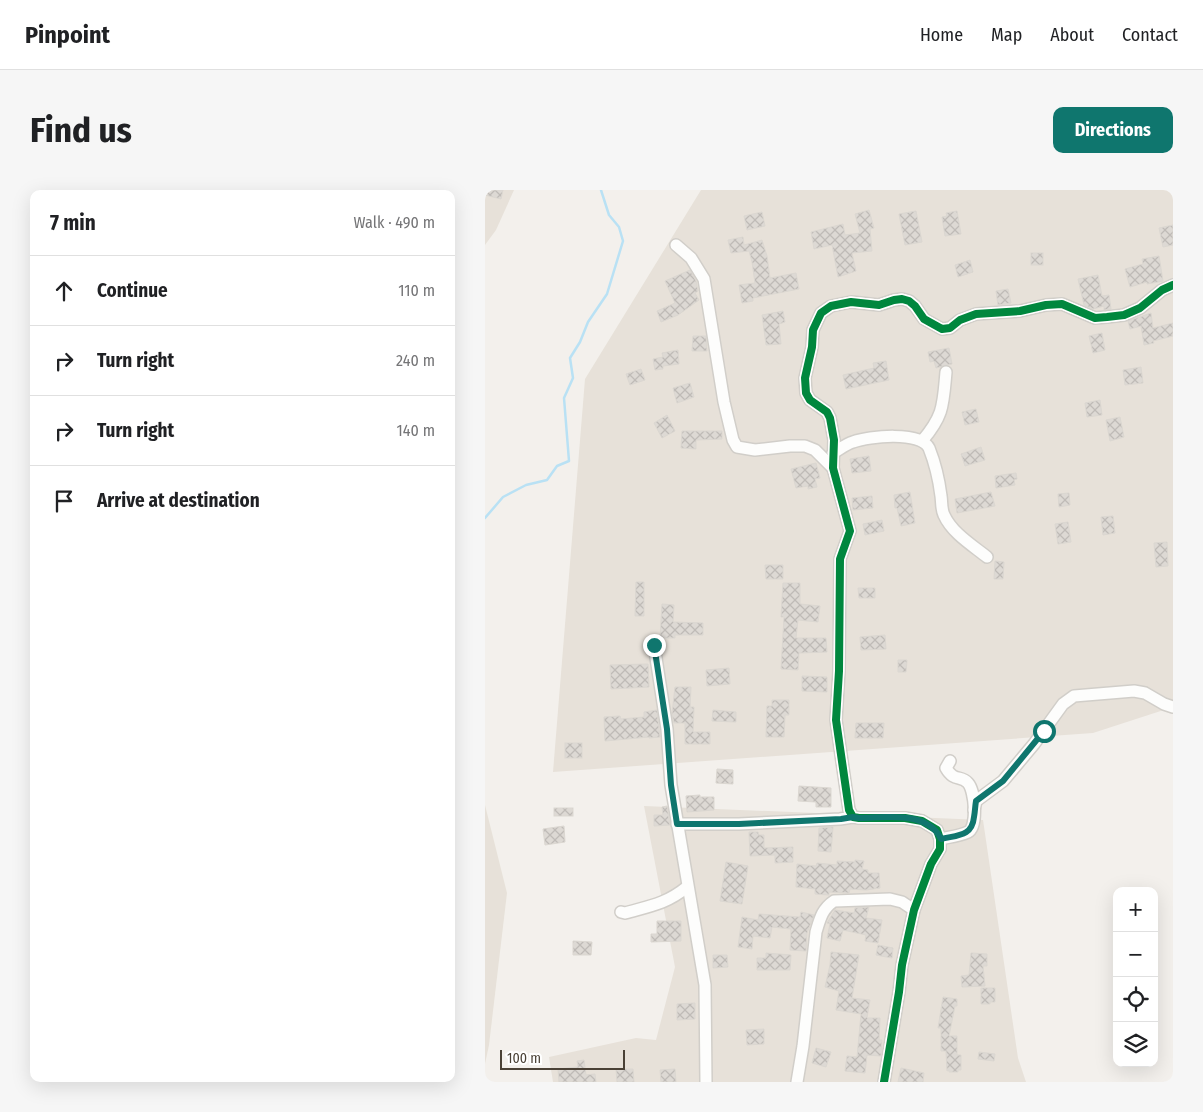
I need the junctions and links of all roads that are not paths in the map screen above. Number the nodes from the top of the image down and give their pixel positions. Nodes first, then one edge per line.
1 (676, 245) dead end
2 (1173, 285) edge
3 (946, 372) dead end
4 (922, 441) junction
5 (833, 453) junction
6 (833, 468) junction
7 (987, 557) dead end
8 (654, 645) dead end
9 (1173, 707) edge
10 (950, 761) dead end
11 (974, 810) junction
12 (853, 817) junction
13 (677, 824) junction
14 (941, 839) junction
15 (687, 887) junction
16 (914, 910) junction
17 (621, 912) dead end
18 (706, 1082) edge
19 (797, 1082) edge
20 (885, 1082) edge

1 - 6 street
2 - 5 street
3 - 4 street
4 - 5 street
4 - 7 street
5 - 6 street
6 - 12 street
8 - 13 street
9 - 11 street
10 - 11 street
11 - 14 street
12 - 13 street
12 - 14 street
13 - 15 street
14 - 16 street
15 - 17 street
15 - 18 street
16 - 19 street
16 - 20 street

